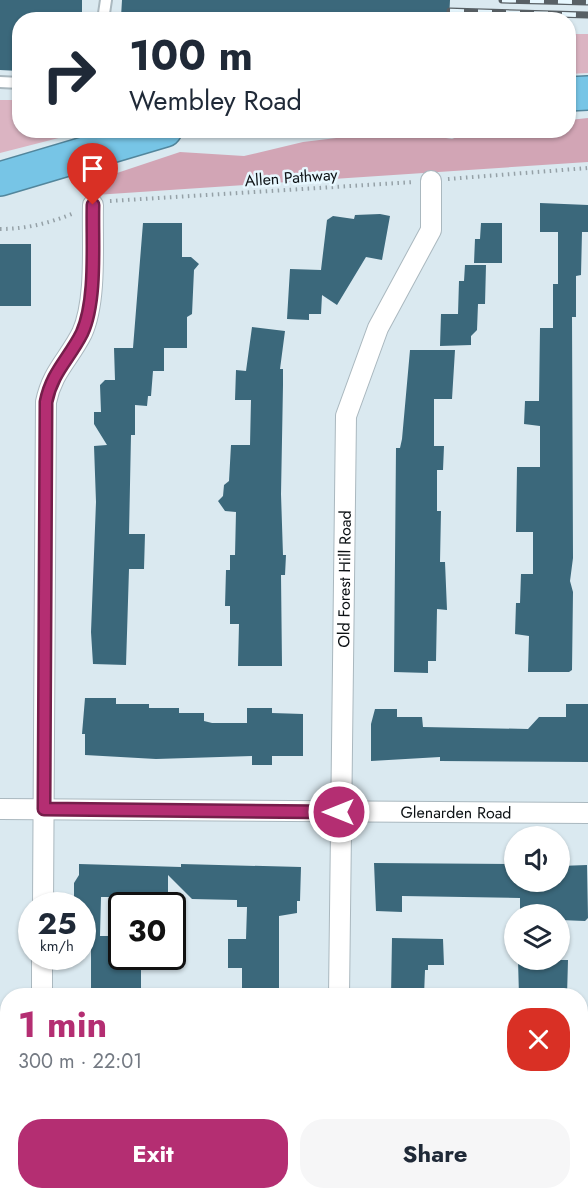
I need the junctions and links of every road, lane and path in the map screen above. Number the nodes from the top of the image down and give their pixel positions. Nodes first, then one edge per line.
1 (138, 138) edge
2 (588, 168) edge
3 (0, 179) edge
4 (431, 181) junction
5 (93, 205) junction
6 (0, 229) edge
7 (0, 809) edge
8 (44, 809) junction
9 (339, 812) junction
10 (588, 813) edge
11 (43, 892) edge
12 (42, 970) edge
13 (42, 988) edge
14 (339, 988) edge

1 - 3 highway
2 - 4 path, Allen Pathway
4 - 5 path, Allen Pathway
4 - 9 street, Old Forest Hill Road
5 - 6 path, Allen Pathway
5 - 8 street
7 - 8 street, Glenarden Road
8 - 9 street, Glenarden Road
8 - 11 street
9 - 10 street, Glenarden Road
9 - 14 street, Old Forest Hill Road
12 - 13 street

